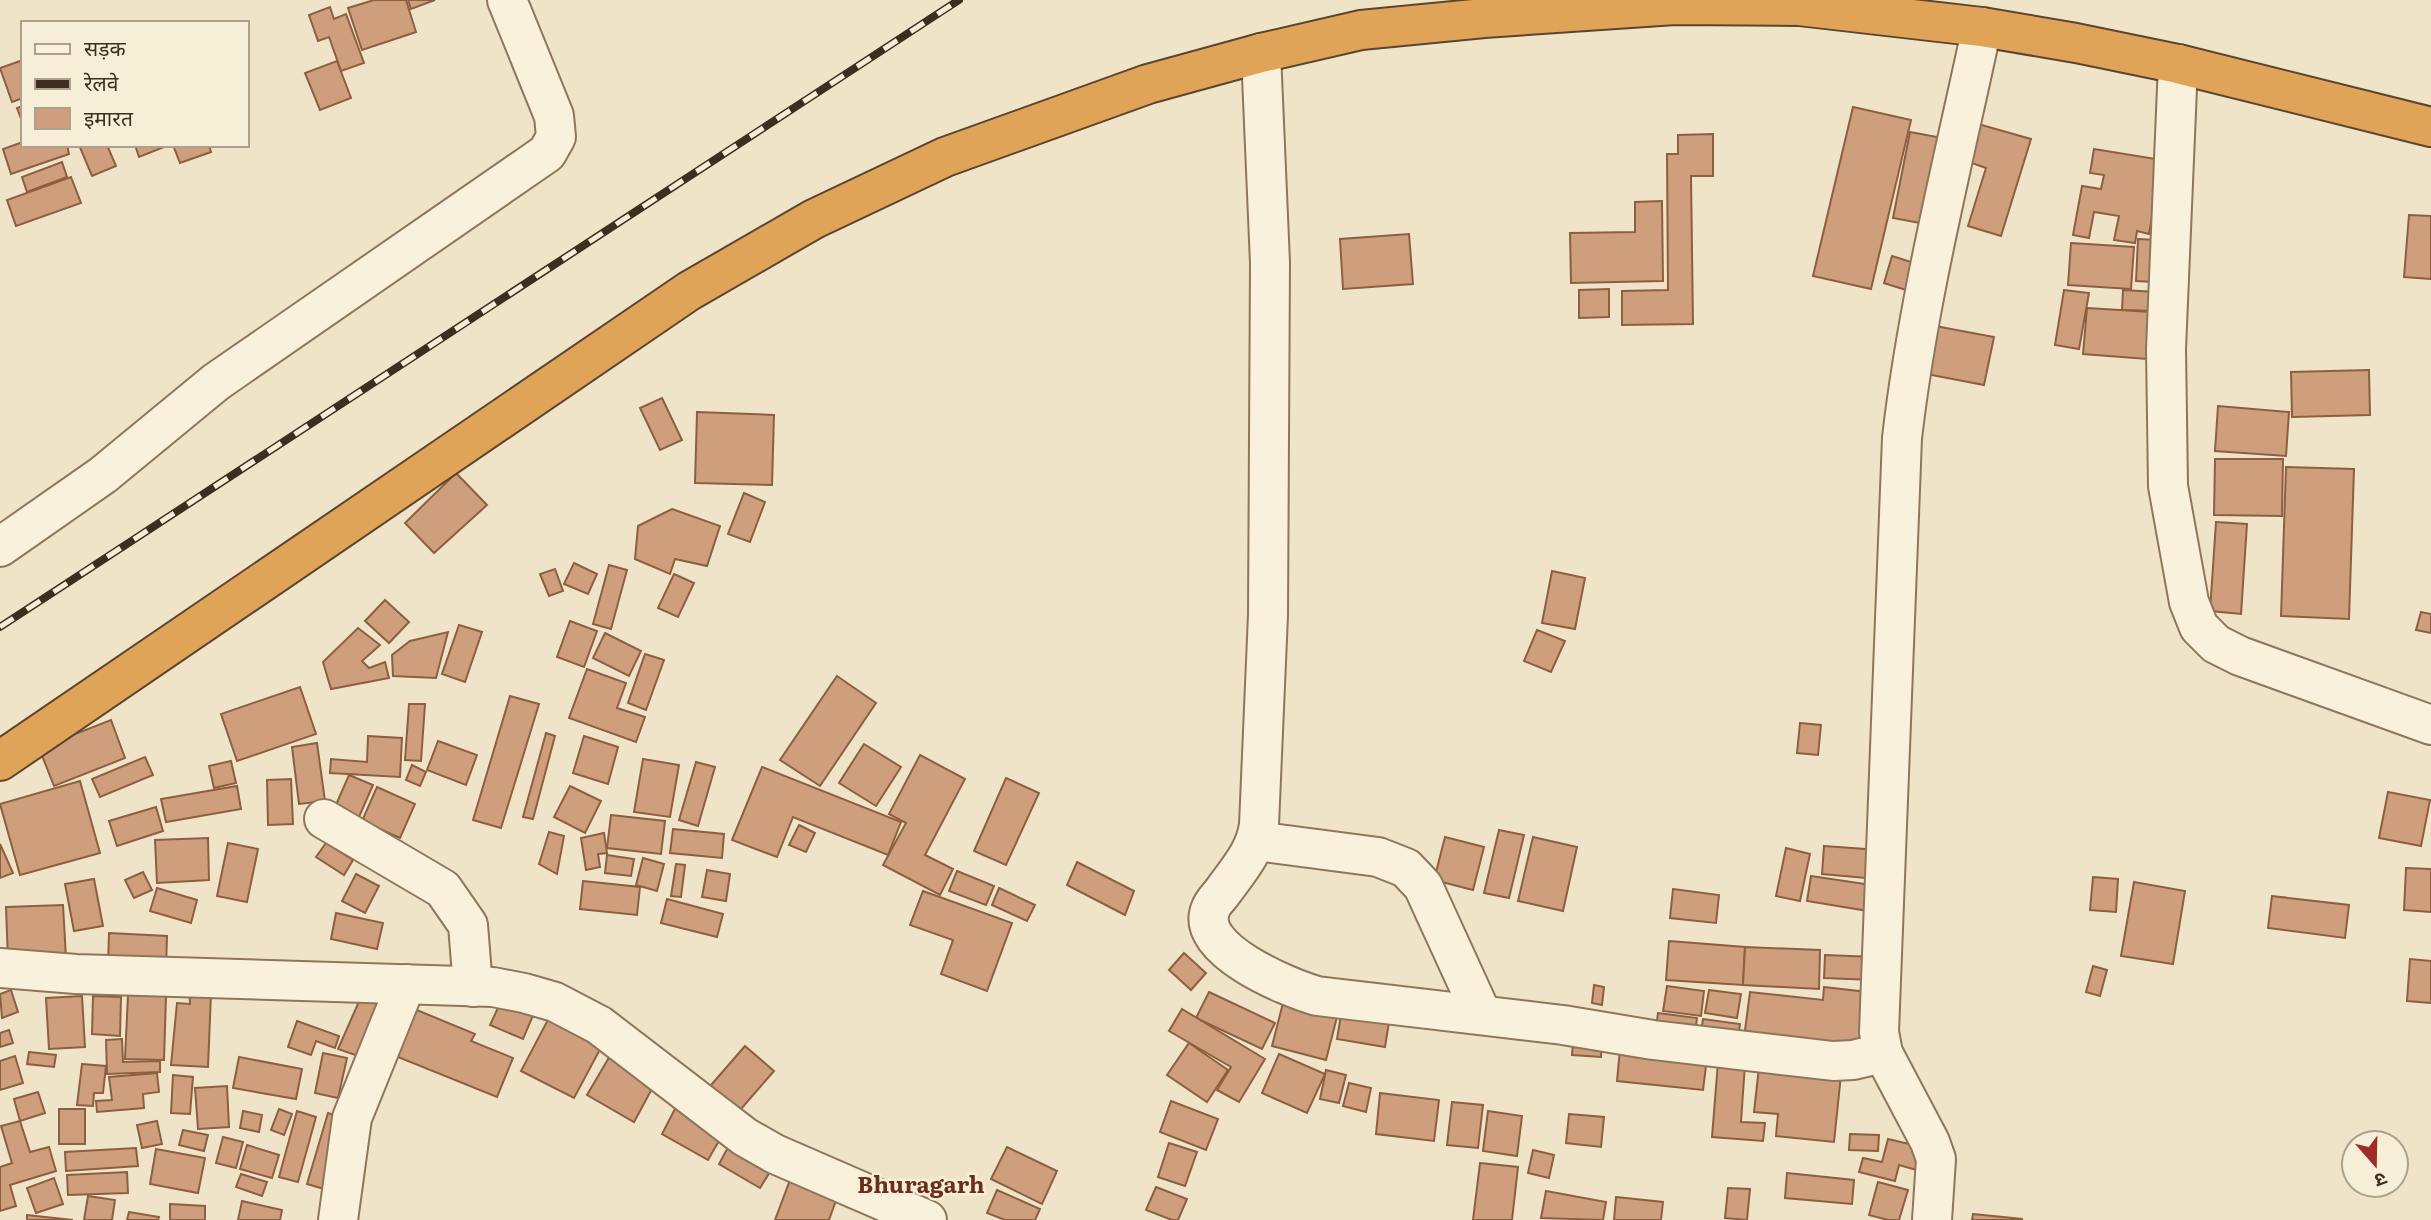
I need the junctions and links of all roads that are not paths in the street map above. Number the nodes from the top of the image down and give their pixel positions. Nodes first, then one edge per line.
1 (507, 0) edge
2 (1982, 27) junction
3 (1261, 53) junction
4 (2178, 64) junction
5 (2431, 127) edge
6 (0, 547) edge
7 (2431, 725) edge
8 (4, 753) edge
9 (324, 819) dead end
10 (1256, 841) junction
11 (0, 968) edge
12 (406, 984) junction
13 (473, 987) junction
14 (1482, 1015) junction
15 (1883, 1053) junction
16 (338, 1220) edge
17 (927, 1220) edge
18 (1932, 1220) edge

1 - 6 street
2 - 3 highway
2 - 4 highway
2 - 15 street
3 - 8 highway
3 - 10 street
4 - 5 highway
4 - 7 street
9 - 13 street
10 - 14 street
10 - 14 street
11 - 12 street
12 - 13 street
12 - 16 street
13 - 17 street
14 - 15 street
15 - 18 street

